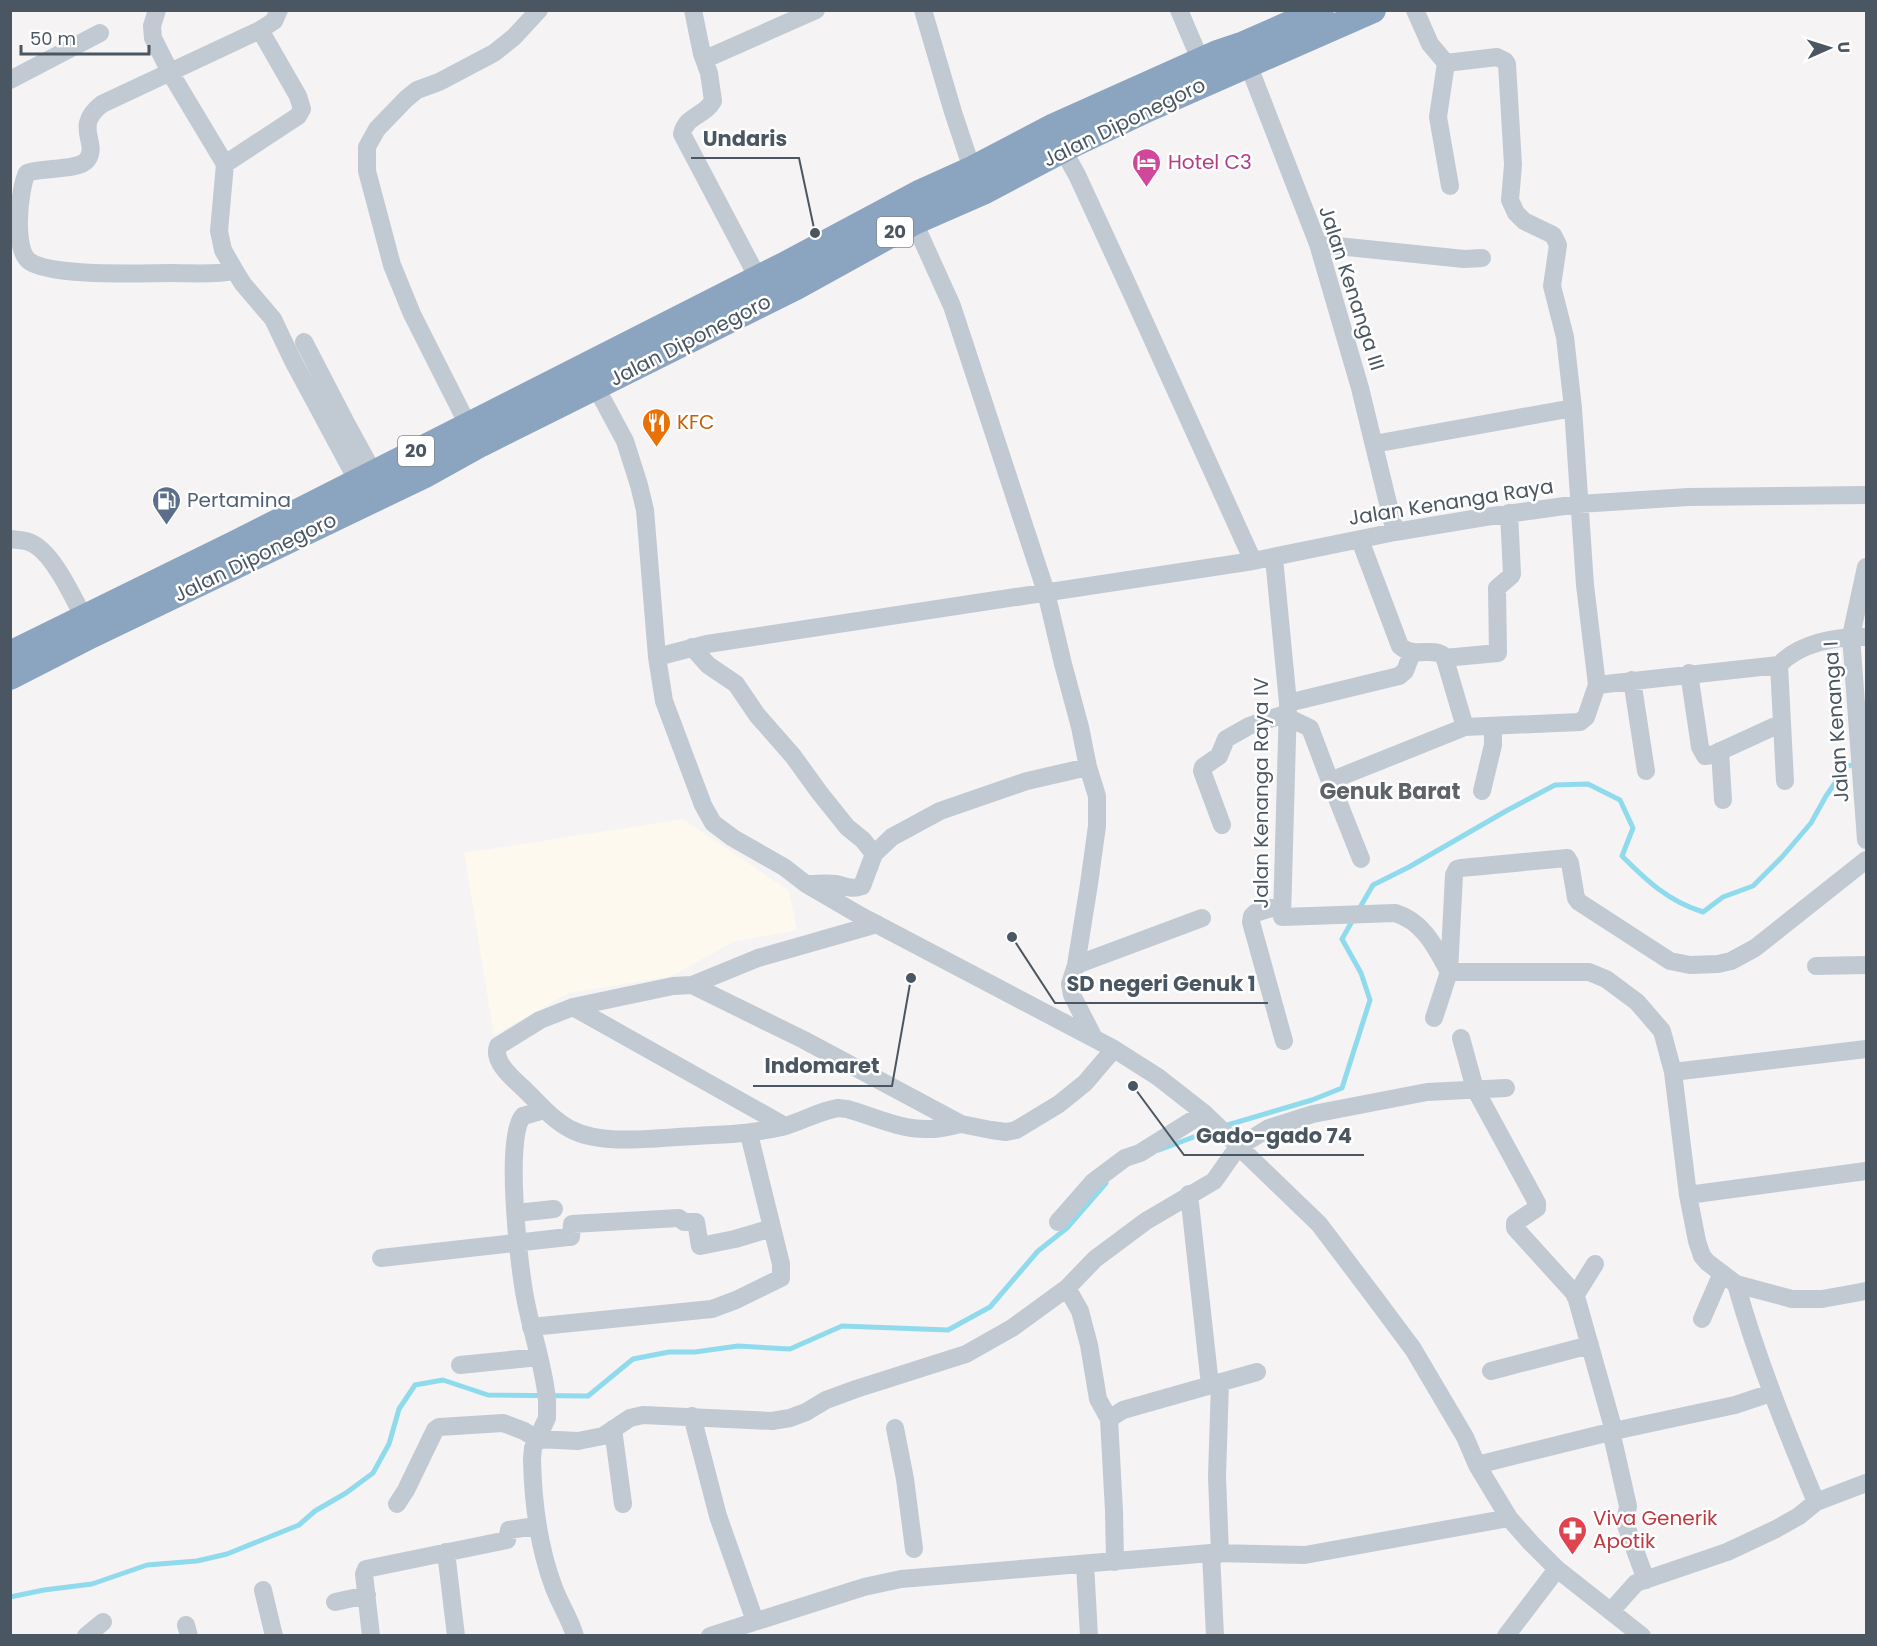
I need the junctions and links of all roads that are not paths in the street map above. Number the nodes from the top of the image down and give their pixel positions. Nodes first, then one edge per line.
1 (157, 10) edge
2 (279, 10) edge
3 (539, 10) edge
4 (693, 10) edge
5 (816, 10) edge
6 (923, 10) edge
7 (1179, 10) edge
8 (1321, 10) edge
9 (1373, 10) edge
10 (1415, 10) edge
11 (260, 30) junction
12 (100, 33) dead end
13 (702, 54) junction
14 (1446, 63) junction
15 (1248, 64) junction
16 (1205, 71) junction
17 (171, 74) junction
18 (10, 80) edge
19 (1062, 150) junction
20 (225, 165) junction
21 (972, 169) junction
22 (1450, 186) dead end
23 (914, 222) junction
24 (1318, 244) junction
25 (1482, 258) dead end
26 (235, 271) junction
27 (790, 276) junction
28 (758, 278) junction
29 (304, 342) dead end
30 (590, 377) junction
31 (1573, 408) junction
32 (468, 425) junction
33 (1374, 444) junction
34 (365, 476) junction
35 (1866, 495) edge
36 (1579, 504) junction
37 (1509, 513) junction
38 (1395, 532) junction
39 (10, 539) edge
40 (1360, 540) junction
41 (1274, 558) junction
42 (1253, 561) junction
43 (1866, 567) edge
44 (1046, 592) junction
45 (88, 627) junction
46 (1859, 636) edge
47 (692, 647) junction
48 (1412, 653) junction
49 (10, 654) edge
50 (657, 657) junction
51 (1444, 658) junction
52 (1779, 665) junction
53 (1689, 673) junction
54 (10, 677) edge
55 (1632, 680) junction
56 (1597, 685) junction
57 (1288, 711) junction
58 (1782, 723) junction
59 (1492, 726) junction
60 (1465, 727) junction
61 (1720, 751) junction
62 (1088, 767) junction
63 (1646, 771) dead end
64 (1330, 781) junction
65 (1785, 781) dead end
66 (1482, 791) dead end
67 (1866, 797) edge
68 (1723, 800) dead end
69 (1222, 825) dead end
70 (1866, 840) edge
71 (874, 854) junction
72 (1361, 859) dead end
73 (1866, 860) edge
74 (806, 884) junction
75 (1282, 904) junction
76 (1202, 918) dead end
77 (869, 920) junction
78 (1076, 965) junction
79 (1866, 965) edge
80 (1816, 966) dead end
81 (1449, 972) junction
82 (692, 985) junction
83 (573, 1007) junction
84 (1434, 1018) dead end
85 (1094, 1038) junction
86 (1461, 1038) dead end
87 (1284, 1041) dead end
88 (1114, 1049) junction
89 (1866, 1049) edge
90 (1673, 1072) junction
91 (1506, 1088) dead end
92 (1475, 1089) junction
93 (544, 1110) junction
94 (1206, 1116) junction
95 (961, 1124) junction
96 (785, 1126) junction
97 (749, 1134) junction
98 (1234, 1144) junction
99 (1866, 1171) edge
100 (1189, 1194) junction
101 (1688, 1195) junction
102 (554, 1209) dead end
103 (516, 1213) junction
104 (1058, 1221) dead end
105 (772, 1228) junction
106 (518, 1242) junction
107 (381, 1258) dead end
108 (1595, 1264) dead end
109 (1729, 1279) junction
110 (1067, 1288) junction
111 (1866, 1291) edge
112 (1575, 1296) junction
113 (1702, 1319) dead end
114 (531, 1327) junction
115 (1590, 1345) junction
116 (539, 1357) junction
117 (460, 1365) dead end
118 (1491, 1371) dead end
119 (1257, 1372) dead end
120 (1215, 1383) junction
121 (1771, 1393) junction
122 (692, 1416) junction
123 (1109, 1419) junction
124 (895, 1428) dead end
125 (613, 1429) junction
126 (1612, 1431) junction
127 (537, 1439) junction
128 (1477, 1465) junction
129 (1866, 1483) edge
130 (1816, 1502) junction
131 (397, 1504) dead end
132 (623, 1504) dead end
133 (1509, 1518) junction
134 (536, 1526) junction
135 (446, 1552) junction
136 (1215, 1554) junction
137 (1115, 1562) junction
138 (915, 1563) junction
139 (1085, 1564) junction
140 (1557, 1569) junction
141 (1646, 1580) junction
142 (263, 1590) dead end
143 (367, 1595) junction
144 (335, 1602) dead end
145 (1611, 1611) junction
146 (755, 1621) junction
147 (103, 1622) dead end
148 (86, 1635) edge
149 (274, 1635) edge
150 (370, 1635) edge
151 (456, 1635) edge
152 (575, 1635) edge
153 (710, 1635) edge
154 (1089, 1635) edge
155 (1215, 1635) edge
156 (1506, 1635) edge
157 (1642, 1635) edge

1 - 17 street
2 - 11 street
3 - 32 street
4 - 13 street
5 - 13 street
6 - 21 street
7 - 16 street
8 - 16 highway, Jalan Diponegoro / 20
9 - 15 highway, Jalan Diponegoro / 20
10 - 14 street
11 - 17 street
11 - 20 street
12 - 18 street
13 - 28 street
14 - 22 street
14 - 31 street
15 - 16 highway, Jalan Diponegoro / 20
15 - 24 street, Jalan Kenanga III
16 - 19 highway, Jalan Diponegoro / 20
16 - 21 highway, Jalan Diponegoro / 20
17 - 20 street
17 - 26 street
19 - 23 highway, Jalan Diponegoro / 20
19 - 42 street
20 - 26 street
21 - 27 highway, Jalan Diponegoro / 20
23 - 27 highway, Jalan Diponegoro / 20
23 - 44 street
24 - 25 street
24 - 33 street, Jalan Kenanga III
26 - 34 street
27 - 28 highway, 20
27 - 30 highway, Jalan Diponegoro / 20
28 - 30 highway, 20
29 - 34 street
30 - 32 highway, 20
30 - 45 highway, Jalan Diponegoro / 20
30 - 50 street
31 - 33 street
31 - 36 street
32 - 34 highway, 20
33 - 38 street, Jalan Kenanga III
34 - 45 highway, 20
35 - 36 street, Jalan Kenanga Raya
36 - 37 street, Jalan Kenanga Raya
36 - 56 street
37 - 38 street, Jalan Kenanga Raya
37 - 51 street
38 - 40 street, Jalan Kenanga Raya
39 - 45 street
40 - 41 street, Jalan Kenanga Raya
40 - 48 street
41 - 42 street, Jalan Kenanga Raya
41 - 57 street, Jalan Kenanga Raya IV
42 - 44 street, Jalan Kenanga Raya
43 - 46 street, Jalan Kenanga I
44 - 47 street, Jalan Kenanga Raya
44 - 62 street
45 - 49 highway, 20
45 - 54 highway, Jalan Diponegoro / 20
46 - 52 street
46 - 67 street, Jalan Kenanga I
47 - 50 street, Jalan Kenanga Raya
47 - 71 street
48 - 51 street
48 - 57 street
50 - 74 street
51 - 60 street
52 - 53 street
52 - 58 street
53 - 55 street
53 - 61 street
55 - 56 street
55 - 63 street
56 - 59 street
57 - 64 street
57 - 69 street
57 - 75 street, Jalan Kenanga Raya IV
58 - 61 street
58 - 65 street
59 - 60 street
59 - 66 street
60 - 64 street
61 - 68 street
62 - 71 street
62 - 78 street
64 - 72 street
67 - 70 street, Jalan Kenanga I
71 - 74 street
73 - 81 street
74 - 77 street
75 - 81 street, Jalan Kenanga Raya IV
75 - 87 street
76 - 78 street
77 - 82 street
77 - 85 street
78 - 85 street
79 - 80 street
81 - 84 street
81 - 90 street
82 - 83 street
82 - 95 street
83 - 93 street
83 - 96 street
85 - 88 street
86 - 92 street
88 - 94 street
88 - 95 street
89 - 90 street
90 - 101 street
91 - 92 street
92 - 98 street
92 - 112 street
93 - 97 street
93 - 103 street
94 - 98 street
94 - 104 street
95 - 96 street
96 - 97 street
97 - 105 street
98 - 100 street
98 - 128 street
99 - 101 street
100 - 110 street
100 - 120 street
101 - 109 street
102 - 103 street
103 - 106 street
105 - 106 street
105 - 114 street
106 - 107 street
106 - 114 street
108 - 112 street
109 - 111 street
109 - 113 street
109 - 121 street
110 - 122 street
110 - 123 street
112 - 115 street
114 - 116 street
115 - 118 street
115 - 126 street
116 - 117 street
116 - 127 street
119 - 120 street
120 - 123 street
120 - 136 street
121 - 126 street
121 - 130 street
122 - 125 street
122 - 146 street
123 - 137 street
124 - 138 street
125 - 127 street
125 - 132 street
126 - 128 street
126 - 141 street
127 - 131 street
127 - 134 street
128 - 133 street
129 - 130 street
130 - 141 street
133 - 136 street
133 - 140 street
134 - 135 street
134 - 152 street
135 - 143 street
135 - 151 street
136 - 137 street
136 - 155 street
137 - 139 street
138 - 139 street
138 - 146 street
139 - 154 street
140 - 145 street
140 - 156 street
141 - 145 street
142 - 149 street
143 - 144 street
143 - 150 street
145 - 157 street
146 - 153 street
147 - 148 street

